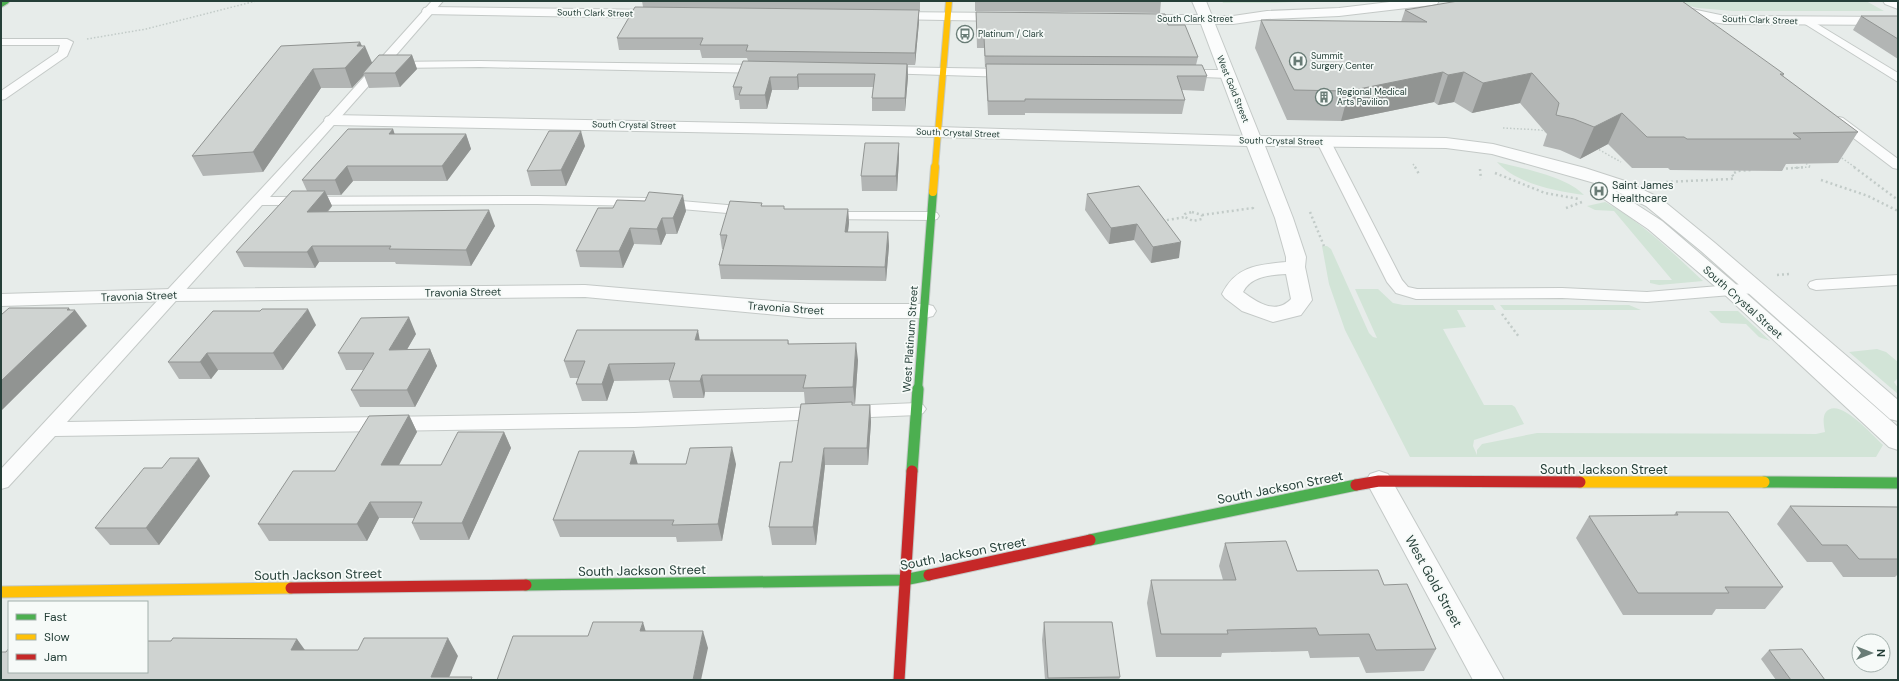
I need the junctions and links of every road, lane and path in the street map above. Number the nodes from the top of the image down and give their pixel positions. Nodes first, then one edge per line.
1 (6, 1) edge
2 (256, 1) edge
3 (949, 1) edge
4 (1199, 1) edge
5 (1432, 1) edge
6 (1624, 1) edge
7 (1890, 1) edge
8 (1, 4) edge
9 (1898, 5) edge
10 (433, 6) edge
11 (676, 14) edge
12 (876, 16) edge
13 (1702, 16) junction
14 (948, 17) junction
15 (1018, 18) edge
16 (1128, 19) edge
17 (1206, 20) junction
18 (1898, 21) edge
19 (1809, 22) junction
20 (1717, 32) edge
21 (1, 42) edge
22 (67, 42) junction
23 (382, 65) junction
24 (775, 69) edge
25 (871, 71) edge
26 (943, 72) junction
27 (1022, 73) edge
28 (1172, 74) edge
29 (1227, 74) junction
30 (1898, 78) edge
31 (1, 96) edge
32 (1830, 114) edge
33 (332, 120) junction
34 (937, 132) junction
35 (1255, 141) junction
36 (1324, 142) junction
37 (1835, 152) edge
38 (1806, 158) edge
39 (1480, 163) dead end
40 (1413, 164) dead end
41 (1898, 165) edge
42 (1779, 169) dead end
43 (1490, 170) dead end
44 (1758, 170) dead end
45 (1580, 172) junction
46 (1419, 174) dead end
47 (1481, 179) dead end
48 (1821, 180) dead end
49 (1663, 182) dead end
50 (1582, 199) dead end
51 (1588, 200) dead end
52 (1898, 200) edge
53 (259, 201) junction
54 (1250, 201) dead end
55 (1566, 208) dead end
56 (1898, 211) edge
57 (765, 212) edge
58 (1202, 215) junction
59 (812, 216) edge
60 (932, 216) junction
61 (1185, 217) junction
62 (1156, 222) edge
63 (1295, 267) dead end
64 (1898, 280) edge
65 (1816, 285) dead end
66 (1755, 288) junction
67 (1731, 290) junction
68 (172, 295) junction
69 (1, 300) edge
70 (1499, 309) dead end
71 (925, 312) junction
72 (1519, 337) dead end
73 (917, 409) junction
74 (1898, 413) edge
75 (50, 429) junction
76 (1898, 441) edge
77 (1379, 481) junction
78 (1, 482) edge
79 (1898, 483) edge
80 (904, 580) junction
81 (1, 592) edge
82 (899, 680) edge
83 (1489, 680) edge

1 - 8 main road
2 - 22 path
3 - 14 main road, West Platinum Street
4 - 17 street, West Gold Street
5 - 17 street, South Clark Street
6 - 13 street, South Clark Street
7 - 9 street
10 - 11 street, South Clark Street
10 - 23 lane
12 - 14 street
13 - 19 street, South Clark Street
13 - 20 lane
14 - 15 street
14 - 26 main road, West Platinum Street
16 - 17 street, South Clark Street
17 - 29 street, West Gold Street
18 - 19 street, South Clark Street
19 - 30 lane
21 - 22 lane
22 - 31 lane
23 - 24 lane
23 - 33 lane
25 - 26 lane
26 - 27 lane
26 - 34 main road, West Platinum Street
28 - 29 lane
29 - 35 street, West Gold Street
32 - 41 lane
33 - 34 street, South Crystal Street
33 - 53 lane
34 - 35 street, South Crystal Street
34 - 60 main road, West Platinum Street
35 - 36 street, South Crystal Street
35 - 63 street, West Gold Street
36 - 45 street, South Crystal Street
36 - 67 lane
37 - 52 path
38 - 42 path
39 - 47 path
40 - 46 path
43 - 50 path
44 - 49 path
45 - 66 street, South Crystal Street
45 - 67 street, South Crystal Street
48 - 56 path
51 - 55 path
53 - 57 lane
53 - 68 lane
54 - 58 path
58 - 61 path
58 - 61 path
59 - 60 lane
60 - 71 main road, West Platinum Street
61 - 62 path
64 - 65 lane
66 - 67 lane
66 - 74 street, South Crystal Street
67 - 76 street, South Crystal Street
68 - 69 street, Travonia Street
68 - 71 street, Travonia Street
68 - 75 lane
70 - 72 path
71 - 73 main road, West Platinum Street
73 - 75 lane
73 - 80 main road, West Platinum Street
75 - 78 lane
77 - 79 main road, South Jackson Street
77 - 80 main road, South Jackson Street
77 - 83 street, West Gold Street
80 - 81 main road, South Jackson Street
80 - 82 main road, West Platinum Street

